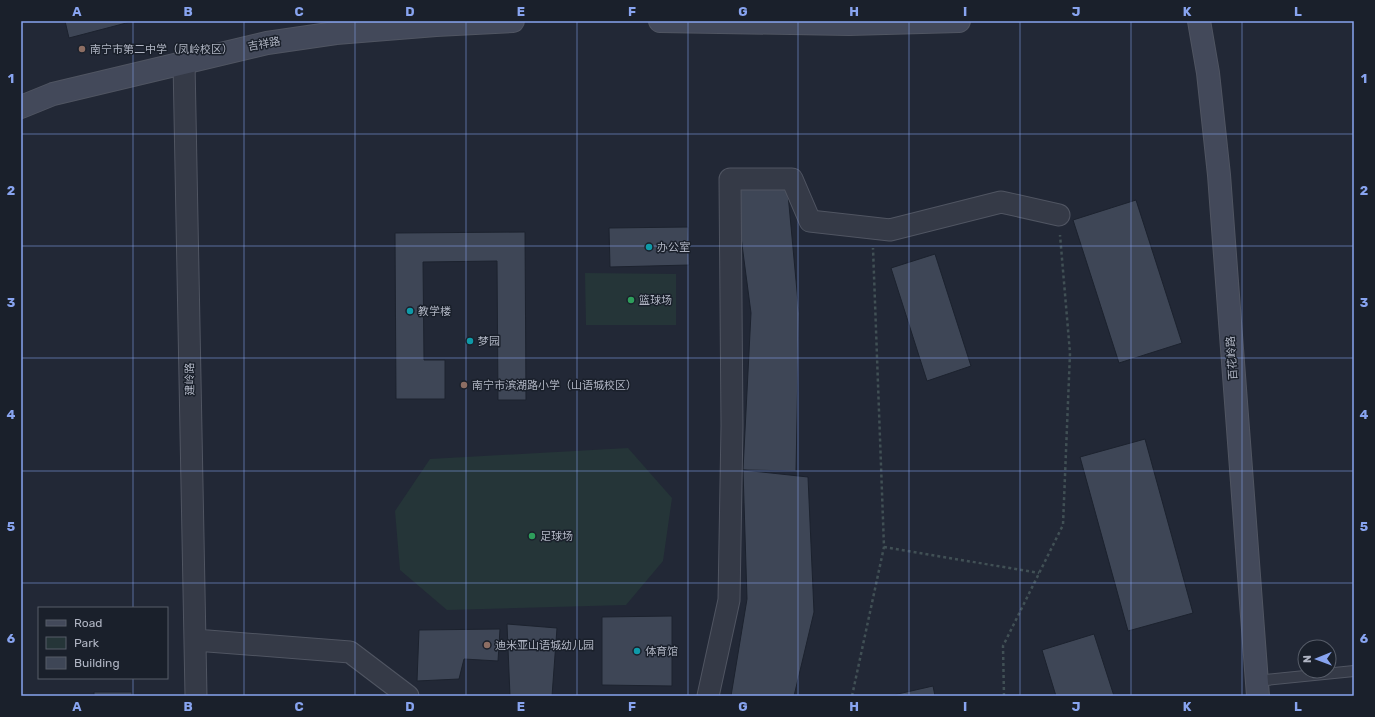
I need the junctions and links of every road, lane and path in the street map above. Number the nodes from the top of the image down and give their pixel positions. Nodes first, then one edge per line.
1 (513, 21) edge
2 (660, 21) edge
3 (959, 21) edge
4 (1199, 21) edge
5 (184, 62) junction
6 (21, 107) edge
7 (1059, 215) joint
8 (872, 228) junction
9 (884, 547) junction
10 (1039, 573) junction
11 (195, 640) junction
12 (1354, 671) edge
13 (1257, 688) edge
14 (196, 696) edge
15 (408, 696) edge
16 (708, 696) edge
17 (852, 696) edge
18 (1004, 696) edge

1 - 5 street, 吉祥路
2 - 3 street
4 - 13 street, 百花岭路
5 - 6 street, 吉祥路
5 - 11 street, 建岭路
7 - 8 street
7 - 10 path
8 - 9 path
8 - 16 street
9 - 10 path
9 - 17 path
10 - 18 path
11 - 14 street, 建岭路
11 - 15 street
12 - 13 lane

